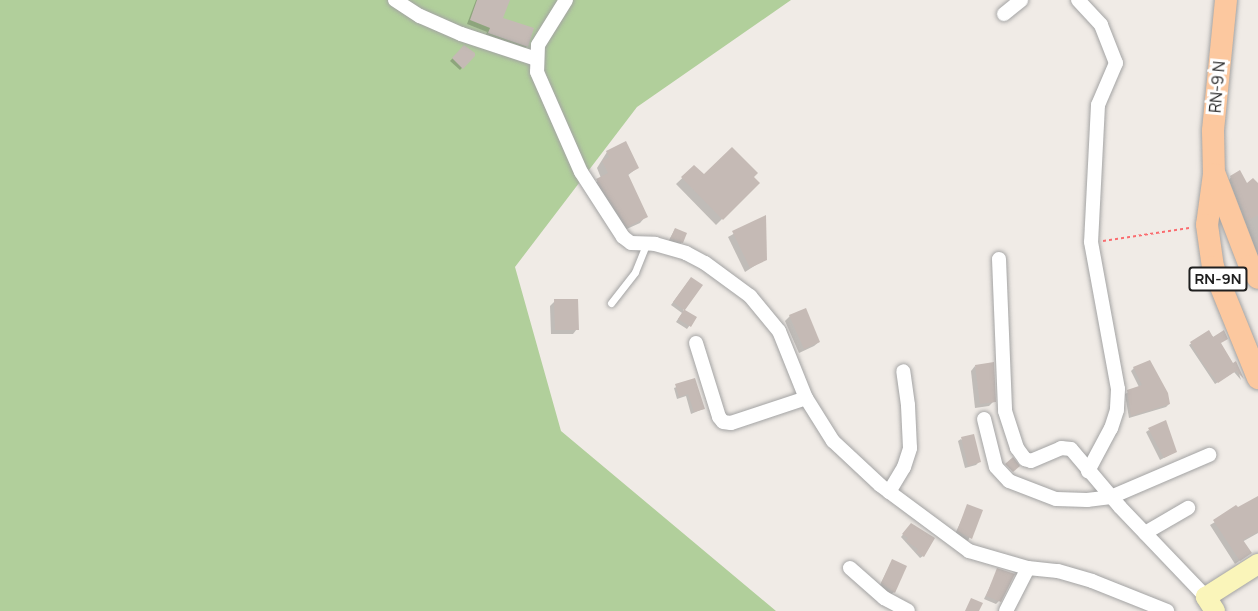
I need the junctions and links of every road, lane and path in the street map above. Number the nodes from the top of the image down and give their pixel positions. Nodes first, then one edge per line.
1 (394, 0) edge
2 (566, 0) edge
3 (1021, 0) edge
4 (1078, 0) edge
5 (1226, 0) edge
6 (1004, 14) dead end
7 (536, 59) junction
8 (1214, 174) junction
9 (1207, 225) junction
10 (647, 243) junction
11 (1091, 243) junction
12 (999, 259) dead end
13 (1258, 278) edge
14 (611, 303) dead end
15 (696, 344) dead end
16 (903, 371) dead end
17 (1258, 378) edge
18 (806, 398) junction
19 (984, 419) dead end
20 (1209, 455) dead end
21 (1088, 471) junction
22 (889, 492) junction
23 (1111, 497) junction
24 (1188, 508) dead end
25 (1145, 533) junction
26 (1258, 564) edge
27 (850, 568) dead end
28 (1028, 568) junction
29 (1210, 604) edge
30 (908, 611) edge
31 (1006, 611) edge
32 (1167, 611) edge

1 - 7 street
2 - 7 street
3 - 6 street
4 - 11 street
5 - 8 main road, RN-9 N / RN-9N
7 - 10 street
8 - 9 main road, RN-9N
8 - 13 main road, RN-9N
9 - 11 path
9 - 17 main road, RN-9N
10 - 14 lane
10 - 18 street
11 - 21 street
12 - 21 street
15 - 18 street
16 - 22 street
18 - 22 street
19 - 23 street
20 - 23 street
21 - 23 street
22 - 28 street
23 - 25 street
24 - 25 street
25 - 29 street
26 - 29 main road
27 - 30 street
28 - 31 street
28 - 32 street

